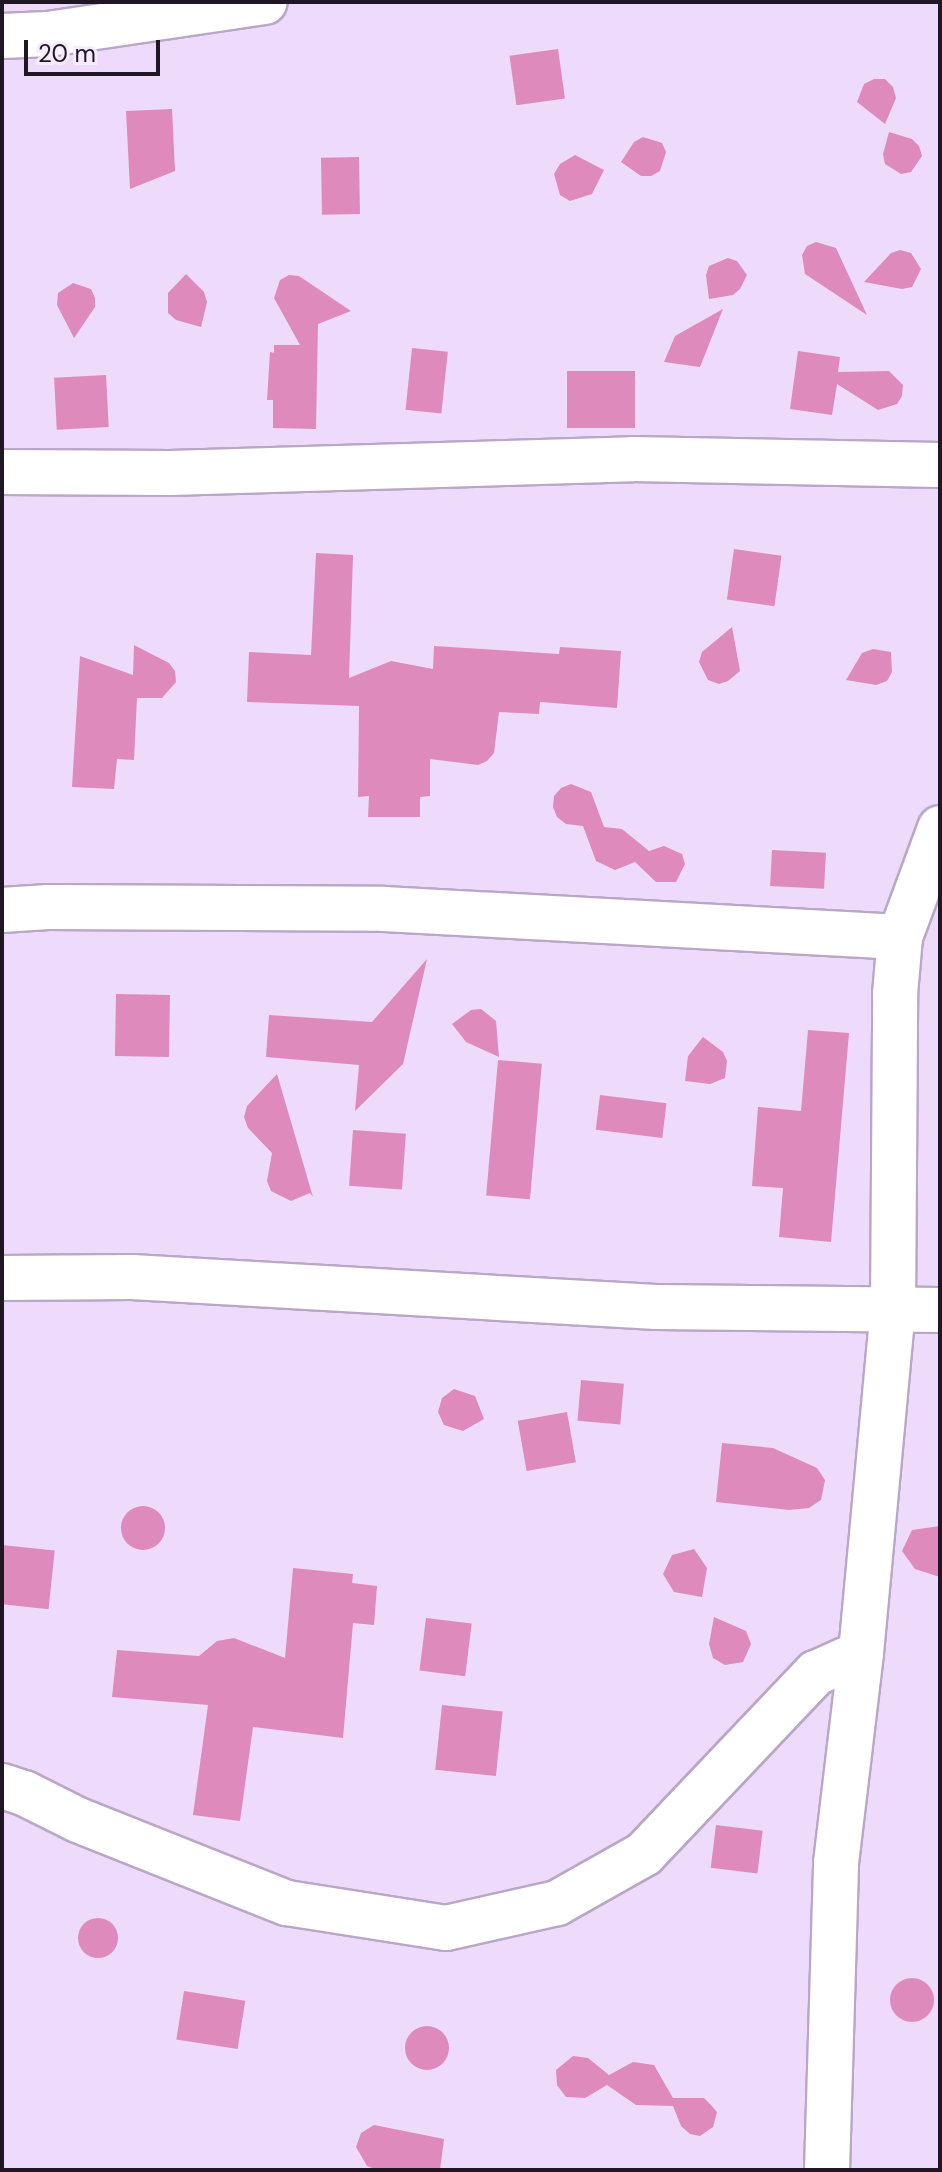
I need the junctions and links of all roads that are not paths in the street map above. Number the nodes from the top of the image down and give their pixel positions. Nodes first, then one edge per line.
1 (265, 2) edge
2 (2, 36) edge
3 (940, 465) edge
4 (2, 472) edge
5 (940, 828) edge
6 (2, 910) edge
7 (900, 937) junction
8 (2, 1278) edge
9 (940, 1310) edge
10 (893, 1311) junction
11 (861, 1653) junction
12 (2, 1786) edge
13 (827, 2170) edge

1 - 2 street
3 - 4 street
5 - 7 street
6 - 7 street
7 - 10 street
8 - 10 street
9 - 10 street
10 - 11 street
11 - 12 street
11 - 13 street

